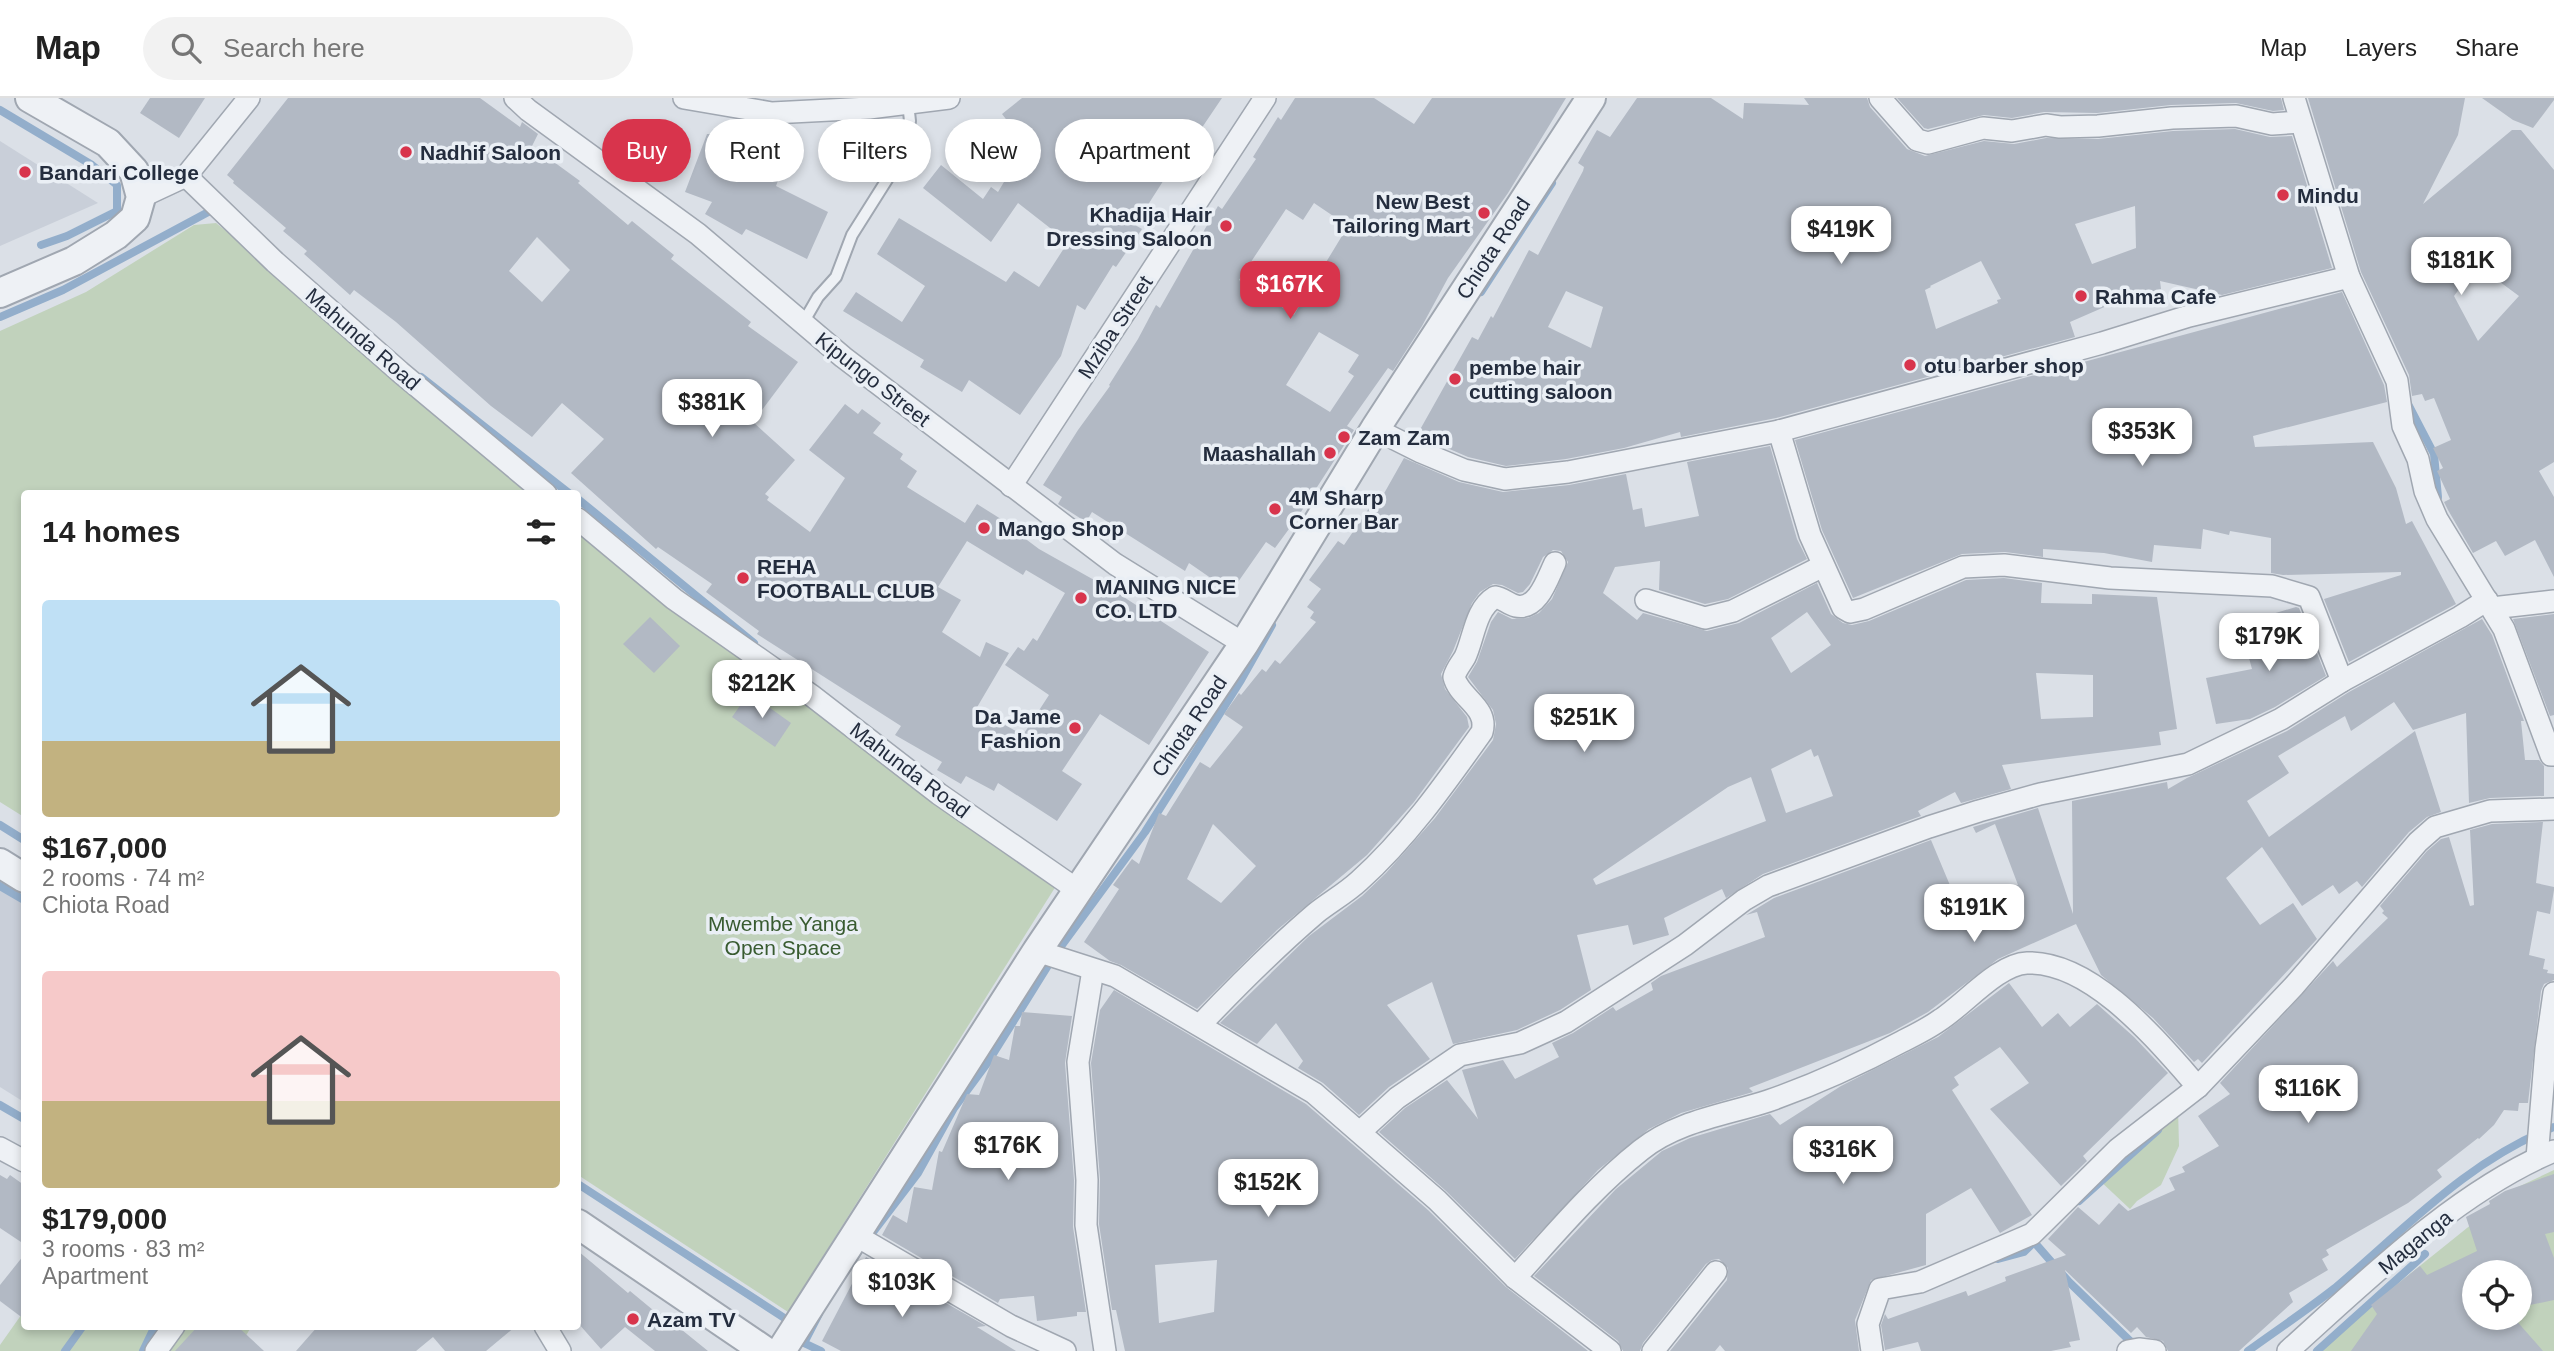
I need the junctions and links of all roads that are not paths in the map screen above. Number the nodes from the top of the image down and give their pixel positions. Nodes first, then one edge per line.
1 (30, 98) edge
2 (249, 98) edge
3 (515, 98) edge
4 (684, 98) edge
5 (949, 98) edge
6 (1265, 98) edge
7 (1591, 98) edge
8 (1880, 98) edge
9 (2294, 98) edge
10 (908, 103) junction
11 (2301, 122) junction
12 (186, 176) junction
13 (141, 197) junction
14 (2348, 277) junction
15 (0, 293) edge
16 (803, 323) junction
17 (1375, 429) junction
18 (1779, 431) junction
19 (1011, 486) junction
20 (541, 490) edge
21 (581, 522) edge
22 (1555, 563) dead end
23 (1823, 566) junction
24 (1646, 600) dead end
25 (2554, 601) edge
26 (2490, 604) junction
27 (1244, 643) junction
28 (2342, 681) junction
29 (2553, 761) edge
30 (2554, 809) edge
31 (0, 863) edge
32 (21, 876) edge
33 (1079, 891) junction
34 (1051, 956) junction
35 (1093, 970) junction
36 (2554, 993) edge
37 (1200, 1026) junction
38 (2198, 1087) junction
39 (1360, 1132) junction
40 (0, 1148) edge
41 (2545, 1155) edge
42 (21, 1159) edge
43 (581, 1226) edge
44 (863, 1241) junction
45 (1716, 1272) dead end
46 (1515, 1278) junction
47 (171, 1330) edge
48 (547, 1330) edge
49 (157, 1351) edge
50 (560, 1351) edge
51 (765, 1351) edge
52 (781, 1351) edge
53 (1065, 1351) edge
54 (1105, 1351) edge
55 (1610, 1351) edge
56 (1653, 1351) edge
57 (1872, 1351) edge
58 (2128, 1351) edge
59 (2155, 1351) edge
60 (2288, 1351) edge

1 - 13 street
2 - 12 street
3 - 16 street, Kipungo Street
4 - 10 street
5 - 10 street
6 - 19 street, Mziba Street
7 - 17 street, Chiota Road
8 - 11 street
9 - 11 street
10 - 16 lane
11 - 14 street
12 - 13 street
12 - 20 street, Mahunda Road
13 - 15 street
14 - 18 street
14 - 26 street
16 - 19 street, Kipungo Street
17 - 18 street
17 - 27 street, Chiota Road
18 - 23 street
19 - 27 street, Kipungo Street
21 - 33 street, Mahunda Road
22 - 37 street
23 - 24 street
23 - 28 street
25 - 26 street
26 - 28 street
26 - 29 street
27 - 33 street, Chiota Road
28 - 39 street
30 - 38 street
31 - 32 street
33 - 34 street, Chiota Road
34 - 35 street
34 - 44 street, Chiota Road
35 - 37 street
35 - 54 street
36 - 41 street
37 - 39 street
38 - 46 street
38 - 57 street
39 - 46 street
40 - 42 street
41 - 60 street, Maganga
43 - 51 street
44 - 52 street, Chiota Road
44 - 53 street
45 - 56 street
46 - 55 street
47 - 49 street
48 - 50 street
58 - 59 street

